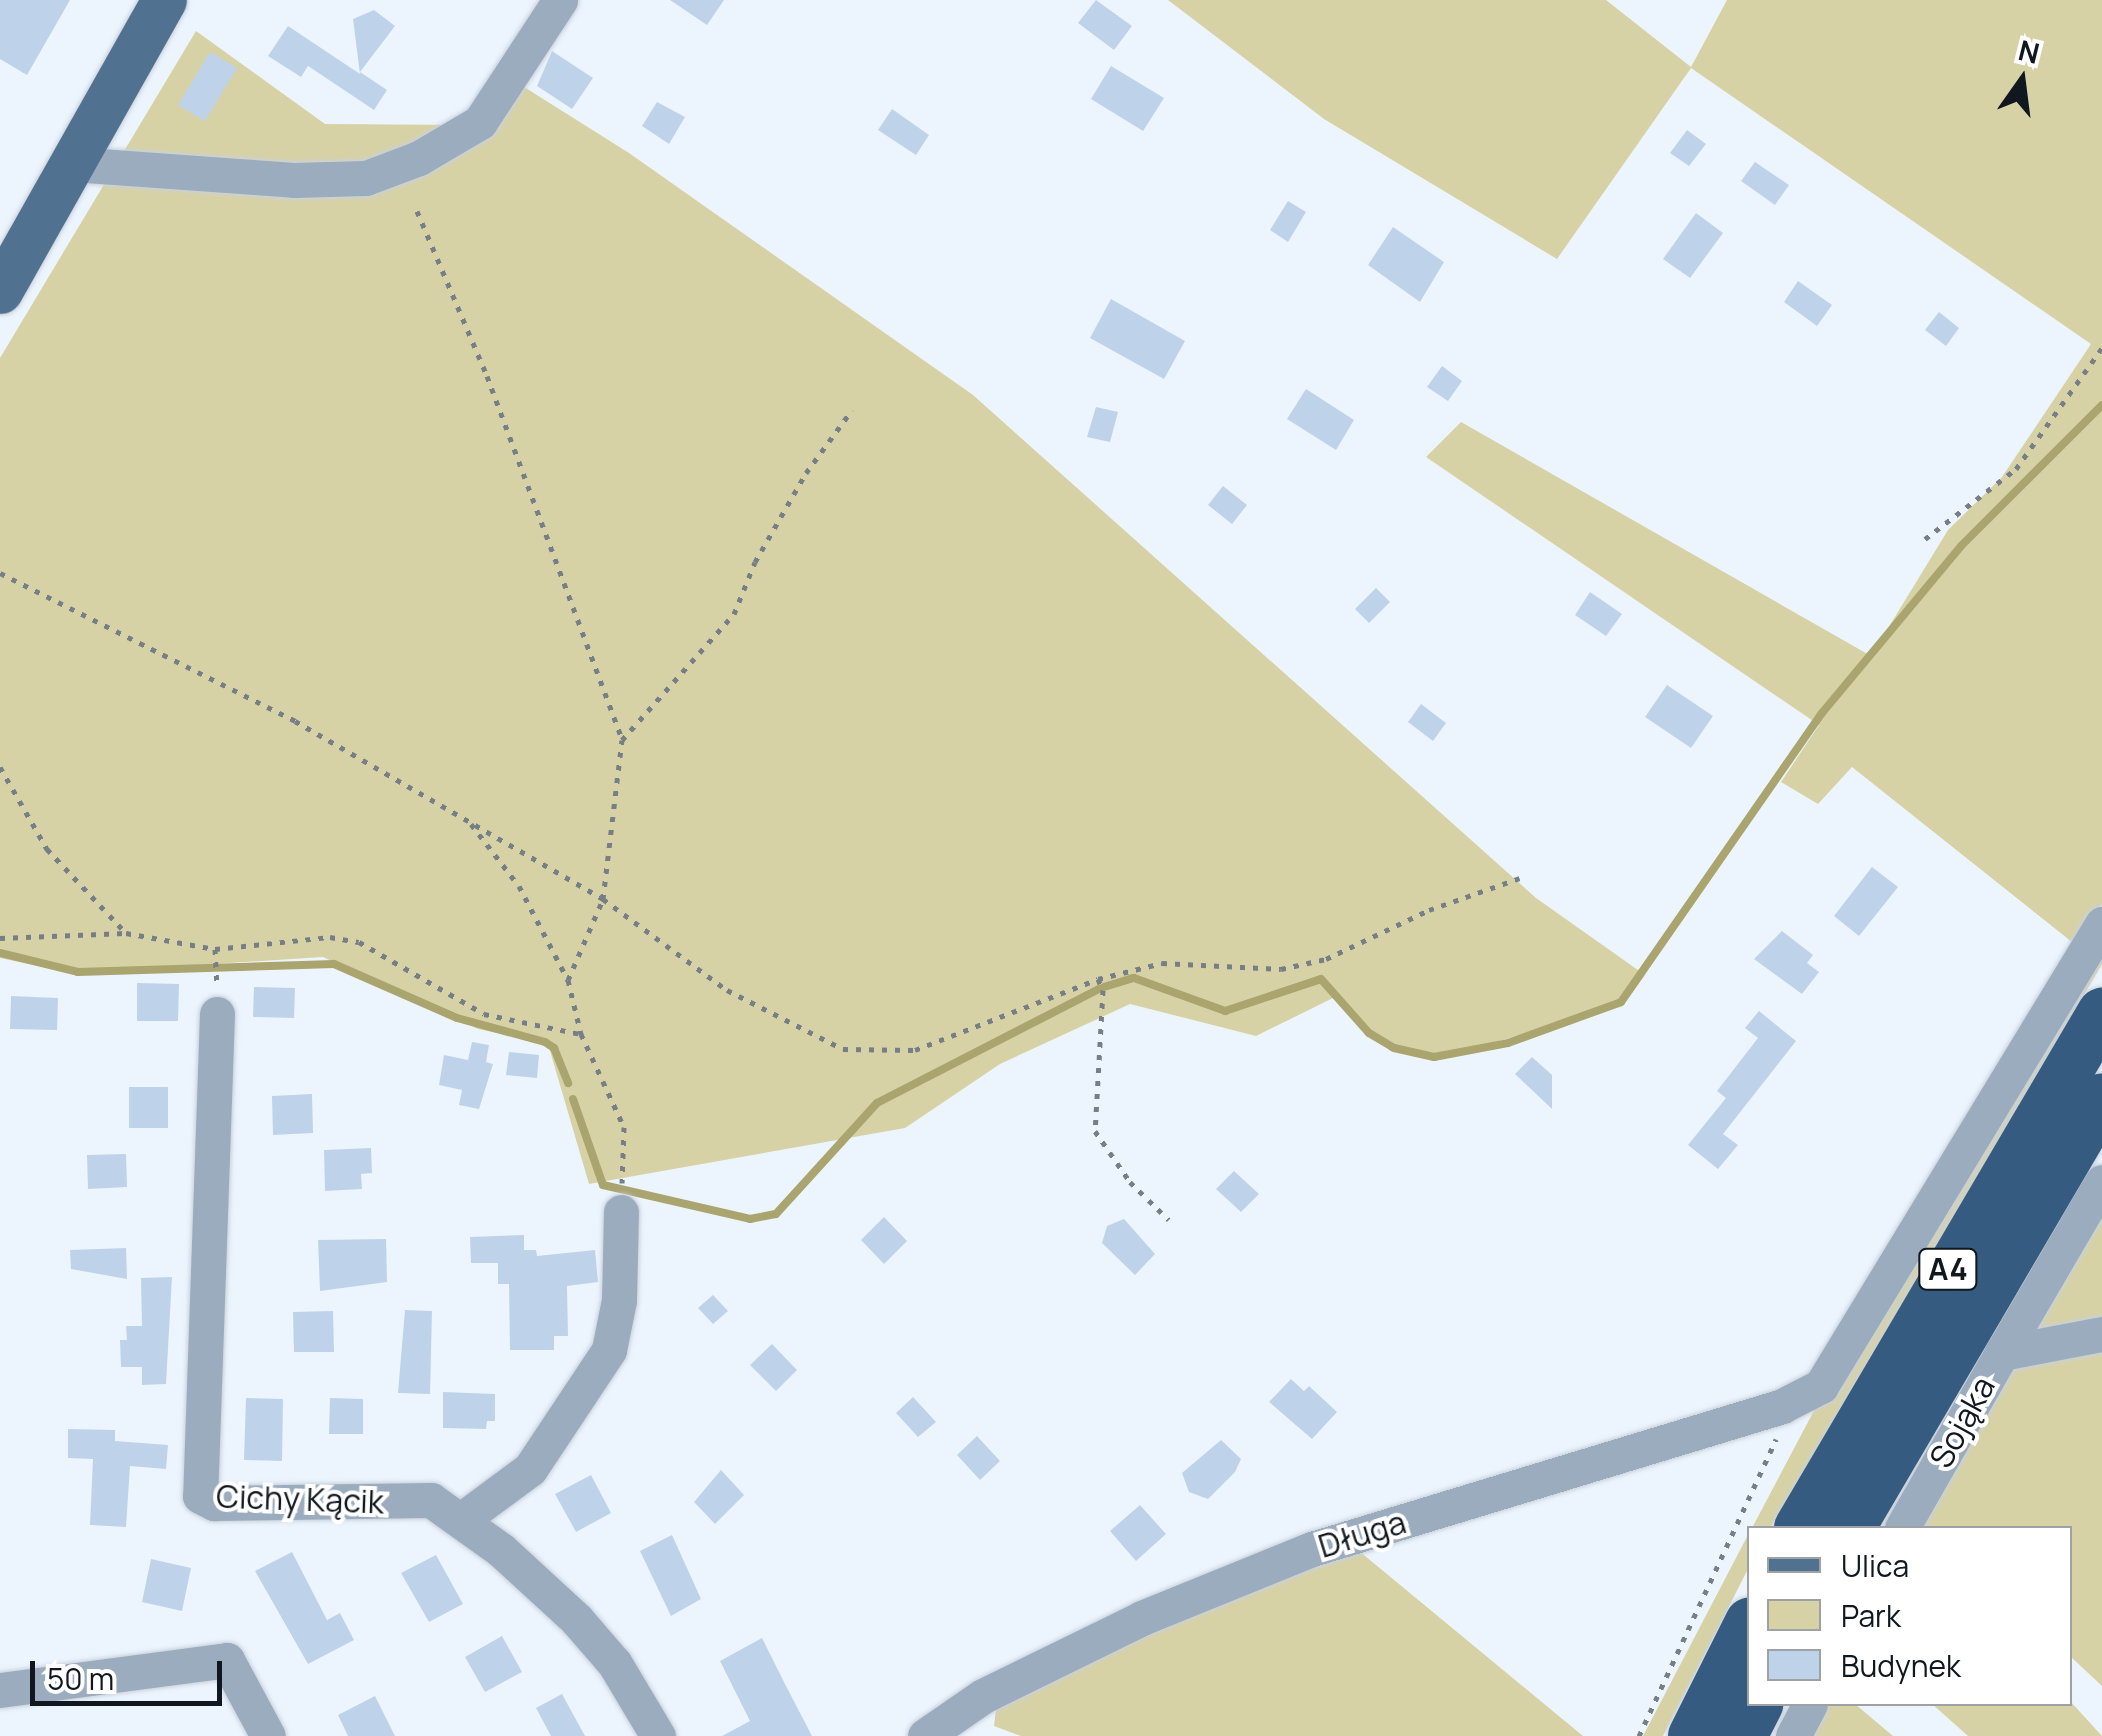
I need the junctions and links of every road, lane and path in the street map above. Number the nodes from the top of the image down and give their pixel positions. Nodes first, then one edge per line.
1 (164, 0) edge
2 (560, 0) edge
3 (72, 164) junction
4 (417, 211) dead end
5 (0, 291) edge
6 (2102, 348) edge
7 (852, 410) dead end
8 (1924, 539) dead end
9 (0, 573) edge
10 (622, 740) junction
11 (0, 767) edge
12 (469, 822) junction
13 (1520, 878) dead end
14 (603, 898) junction
15 (126, 933) junction
16 (2096, 934) edge
17 (0, 938) edge
18 (215, 950) junction
19 (217, 976) dead end
20 (1098, 978) junction
21 (568, 980) junction
22 (2102, 1013) edge
23 (217, 1014) dead end
24 (581, 1034) junction
25 (2102, 1098) edge
26 (2102, 1182) edge
27 (621, 1199) joint
28 (1168, 1220) dead end
29 (2102, 1334) edge
30 (2002, 1353) junction
31 (1782, 1406) junction
32 (461, 1520) junction
33 (1800, 1526) edge
34 (1851, 1526) edge
35 (1903, 1526) edge
36 (1747, 1628) edge
37 (0, 1690) edge
38 (983, 1696) junction
39 (1757, 1706) edge
40 (1809, 1706) edge
41 (264, 1729) edge
42 (658, 1736) edge
43 (925, 1736) edge
44 (982, 1736) edge
45 (1640, 1736) edge
46 (1693, 1736) edge
47 (1742, 1736) edge
48 (1793, 1736) edge

1 - 3 main road
2 - 3 street
3 - 5 main road
4 - 10 path
6 - 8 path
7 - 10 path
9 - 12 path
10 - 14 path
11 - 15 path
12 - 14 path
12 - 21 path
13 - 20 path
14 - 20 path
14 - 21 path
15 - 17 path
15 - 18 path
16 - 31 street, Długa
18 - 19 path
18 - 24 path
20 - 28 path
21 - 24 path
22 - 33 highway, A4
23 - 32 street, Cichy Kącik
24 - 27 path
25 - 34 highway, A4
26 - 30 street
27 - 32 street
29 - 30 street, Sojąka
30 - 35 street, Sojąka
31 - 38 street, Długa
31 - 45 path
32 - 42 street, Cichy Kącik
36 - 46 highway
37 - 41 street
38 - 43 street, Długa
38 - 44 street
39 - 47 highway
40 - 48 street

